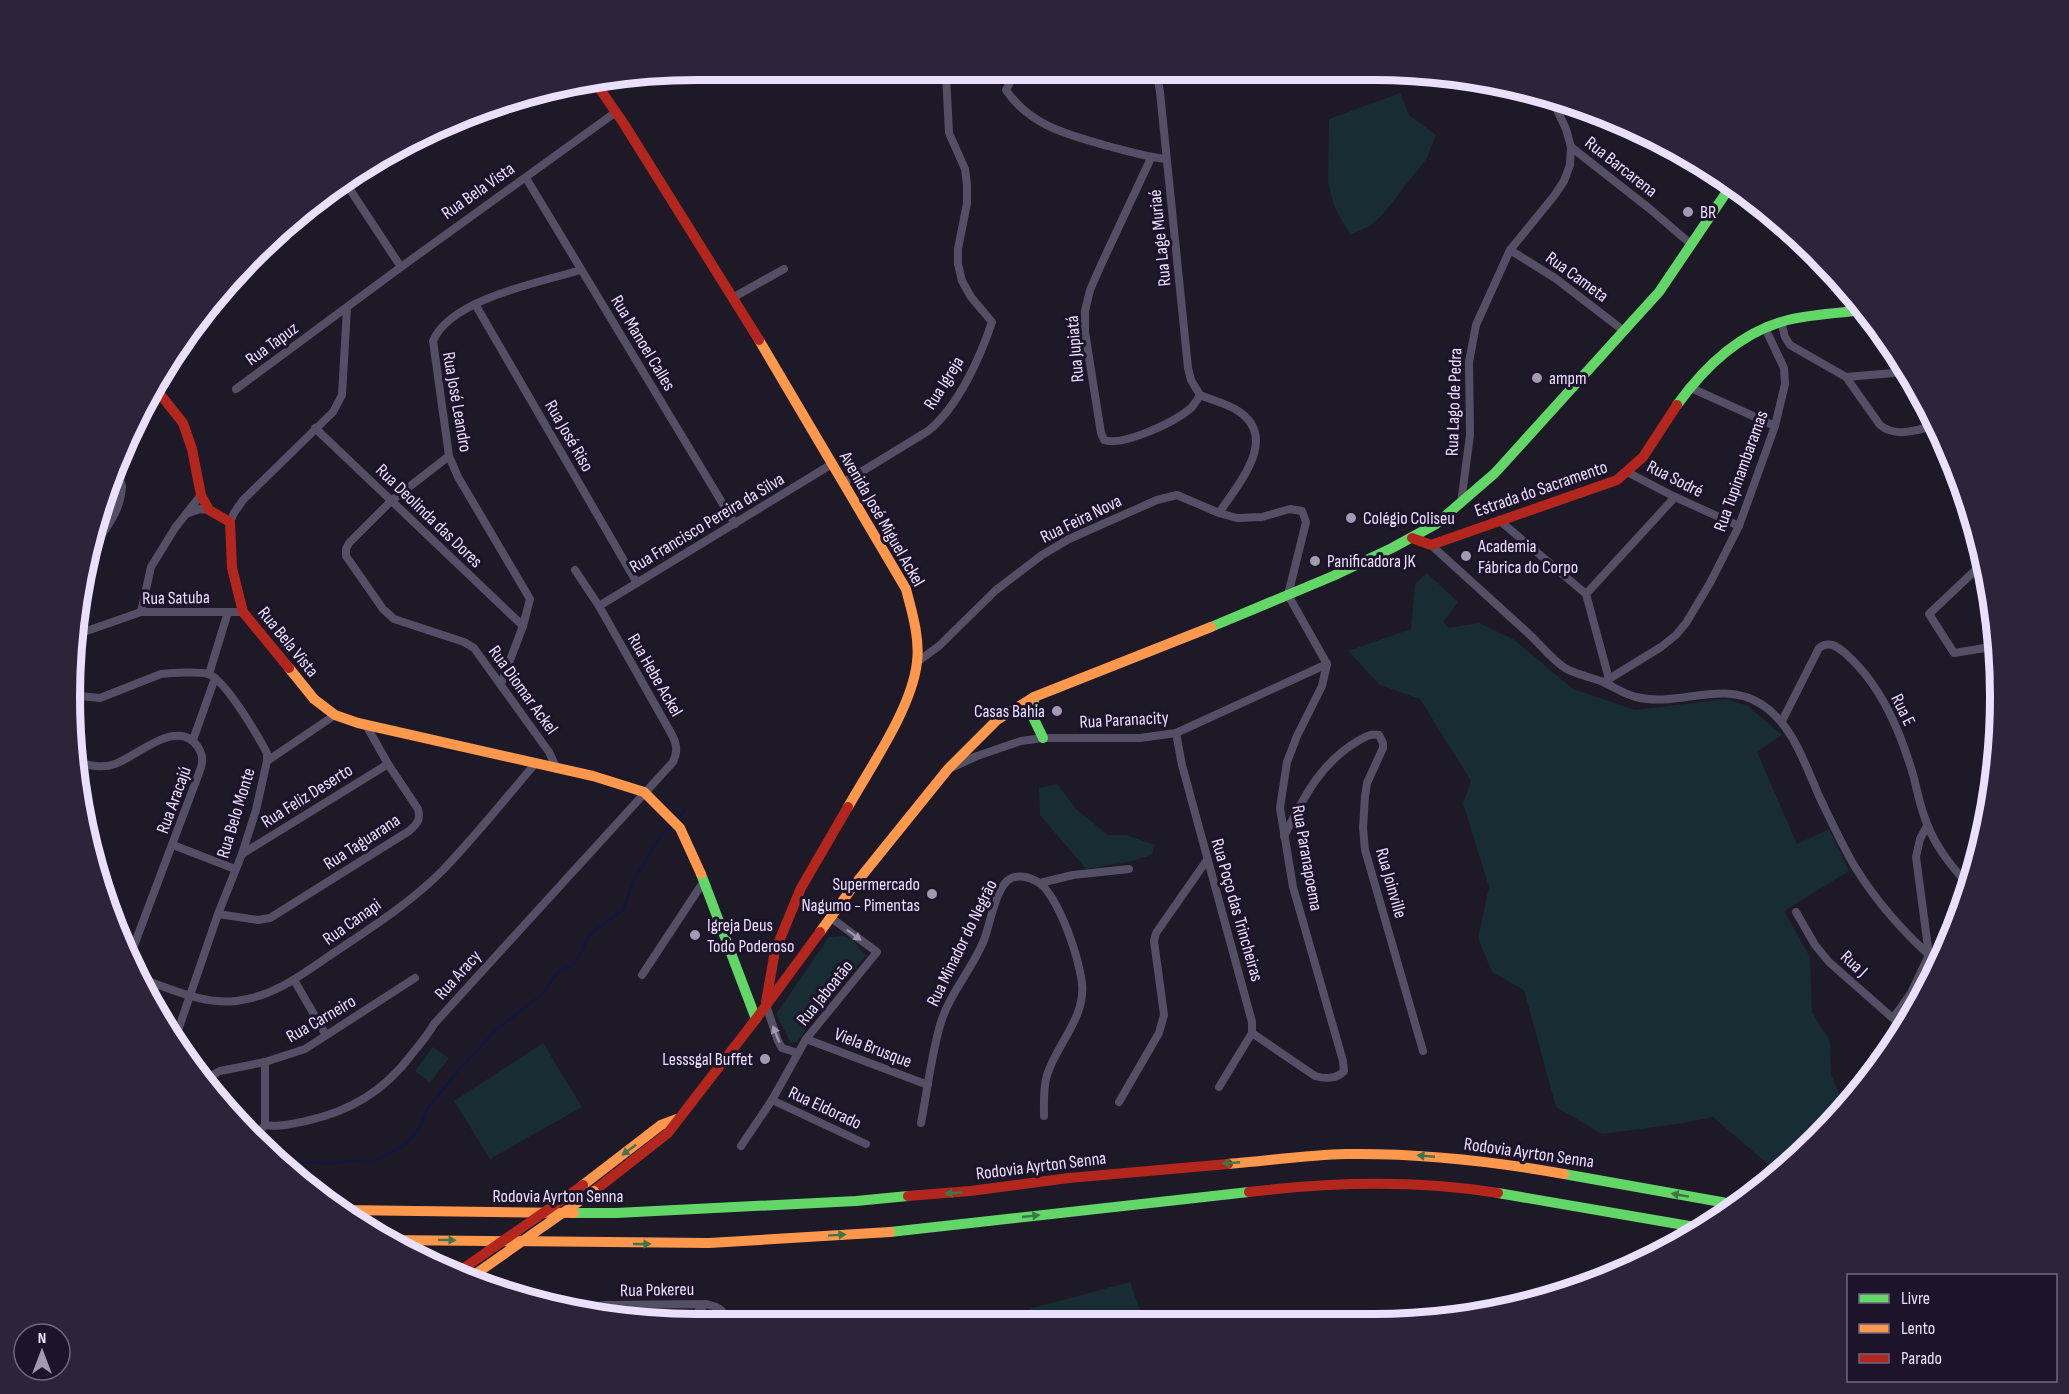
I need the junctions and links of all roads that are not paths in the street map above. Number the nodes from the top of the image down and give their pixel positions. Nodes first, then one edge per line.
1 (946, 80) edge
2 (1011, 80) edge
3 (1158, 80) edge
4 (599, 88) edge
5 (1556, 108) edge
6 (616, 112) junction
7 (1571, 147) junction
8 (1151, 158) junction
9 (1166, 159) junction
10 (526, 178) junction
11 (348, 188) edge
12 (1727, 192) edge
13 (1692, 245) junction
14 (1510, 250) junction
15 (401, 267) junction
16 (784, 269) dead end
17 (581, 270) junction
18 (734, 297) junction
19 (475, 304) junction
20 (346, 308) junction
21 (1854, 312) edge
22 (1781, 322) junction
23 (325, 324) junction
24 (1765, 328) junction
25 (1624, 331) junction
26 (344, 335) junction
27 (1794, 348) junction
28 (1780, 360) junction
29 (1897, 373) edge
30 (1846, 377) junction
31 (1689, 387) junction
32 (236, 389) dead end
33 (159, 393) edge
34 (1200, 395) junction
35 (1774, 426) junction
36 (1927, 427) edge
37 (315, 428) junction
38 (449, 456) junction
39 (832, 464) junction
40 (1629, 473) junction
41 (121, 483) joint
42 (843, 483) junction
43 (117, 486) edge
44 (201, 495) junction
45 (1675, 497) junction
46 (391, 501) junction
47 (1461, 505) junction
48 (209, 510) junction
49 (1219, 513) junction
50 (185, 514) junction
51 (1499, 520) junction
52 (230, 522) junction
53 (735, 524) junction
54 (1740, 526) junction
55 (101, 537) edge
56 (1412, 538) junction
57 (1431, 545) junction
58 (1976, 569) edge
59 (575, 570) dead end
60 (637, 583) junction
61 (1587, 594) junction
62 (1287, 595) junction
63 (598, 606) junction
64 (141, 612) junction
65 (228, 612) junction
66 (243, 612) junction
67 (523, 626) junction
68 (83, 632) edge
69 (1987, 647) edge
70 (917, 662) junction
71 (1327, 664) junction
72 (212, 676) junction
73 (1606, 681) junction
74 (501, 684) junction
75 (80, 696) edge
76 (1035, 697) junction
77 (335, 715) junction
78 (1782, 721) junction
79 (366, 725) junction
80 (1176, 733) junction
81 (1043, 738) junction
82 (193, 740) junction
83 (267, 761) junction
84 (84, 764) edge
85 (388, 764) junction
86 (535, 764) junction
87 (557, 769) junction
88 (948, 769) junction
89 (644, 792) junction
90 (1927, 826) junction
91 (1284, 836) junction
92 (173, 845) junction
93 (242, 854) junction
94 (1207, 860) junction
95 (235, 869) junction
96 (1129, 869) dead end
97 (1962, 877) edge
98 (704, 882) junction
99 (1040, 883) junction
100 (1796, 912) dead end
101 (218, 914) junction
102 (830, 917) junction
103 (133, 948) edge
104 (1929, 955) junction
105 (1932, 957) edge
106 (642, 975) dead end
107 (415, 978) dead end
108 (294, 980) junction
109 (149, 981) edge
110 (191, 996) junction
111 (766, 1005) junction
112 (1894, 1017) junction
113 (756, 1019) junction
114 (1897, 1021) edge
115 (178, 1031) edge
116 (1252, 1033) junction
117 (326, 1035) junction
118 (806, 1039) junction
119 (1423, 1051) dead end
120 (798, 1053) junction
121 (265, 1062) junction
122 (210, 1076) edge
123 (928, 1085) junction
124 (1219, 1087) dead end
125 (772, 1100) junction
126 (1119, 1102) dead end
127 (1044, 1116) dead end
128 (677, 1119) junction
129 (921, 1122) dead end
130 (265, 1125) junction
131 (259, 1133) edge
132 (866, 1144) dead end
133 (741, 1146) dead end
134 (1725, 1203) edge
135 (353, 1209) edge
136 (1667, 1222) junction
137 (1690, 1226) edge
138 (1685, 1229) edge
139 (403, 1240) edge
140 (464, 1268) edge
141 (477, 1273) edge
142 (705, 1304) junction
143 (597, 1306) edge
144 (696, 1314) edge
145 (725, 1314) edge

1 - 42 street, Rua Igreja
2 - 8 street
3 - 9 street, Rua Lage Muriaé
4 - 6 main road, Avenida José Miguel Ackel
5 - 7 street, Rua Barcarena
6 - 10 street, Rua Bela Vista
6 - 18 main road, Avenida José Miguel Ackel
7 - 13 street, Rua Barcarena
7 - 14 street, Rua Lago de Pedra
8 - 9 street
8 - 34 street, Rua Jupiatá
9 - 34 street, Rua Lage Muriaé
10 - 15 street, Rua Bela Vista
10 - 17 street, Rua Manoel Calles
11 - 15 street
12 - 13 main road
13 - 25 main road
14 - 25 street, Rua Cameta
14 - 47 street, Rua Lago de Pedra
15 - 20 street, Rua Bela Vista
16 - 18 street
17 - 19 street, Rua José Leandro
17 - 53 street, Rua Manoel Calles
18 - 39 main road, Avenida José Miguel Ackel
19 - 38 street, Rua José Leandro
19 - 60 street, Rua José Riso
20 - 23 street, Rua Tapuz
20 - 26 street
21 - 22 main road, Estrada do Sacramento
22 - 24 main road, Estrada do Sacramento
22 - 27 street
23 - 26 street, Rua Tapuz
23 - 32 street, Rua Tapuz
24 - 28 street, Rua Tupinambaramas
24 - 31 main road, Estrada do Sacramento
25 - 47 main road
26 - 37 street
27 - 28 street
27 - 30 street
28 - 35 street, Rua Tupinambaramas
29 - 30 street
30 - 36 street
31 - 35 street
31 - 40 main road, Estrada do Sacramento
33 - 44 main road
34 - 49 street
35 - 54 street, Rua Tupinambaramas
37 - 46 street, Rua Deolinda das Dores
37 - 52 street
38 - 46 street, Rua Diomar Ackel
38 - 67 street, Rua José Leandro
39 - 42 main road, Avenida José Miguel Ackel
39 - 53 street, Rua Francisco Pereira da Silva
40 - 45 street, Rua Sodré
40 - 51 main road, Estrada do Sacramento
41 - 43 street
41 - 55 street
42 - 70 main road, Avenida José Miguel Ackel
44 - 48 main road
44 - 50 street
45 - 54 street, Rua Sodré
45 - 61 street
46 - 67 street, Rua Deolinda das Dores
46 - 74 street, Rua Diomar Ackel
47 - 56 main road
48 - 50 street
48 - 52 main road
49 - 62 street, Rua Feira Nova
49 - 70 street, Rua Feira Nova
50 - 64 street
51 - 57 main road, Estrada do Sacramento
51 - 61 street
52 - 66 main road, Rua Bela Vista
53 - 60 street, Rua Francisco Pereira da Silva
54 - 73 street, Rua Tupinambaramas
56 - 57 main road
56 - 62 main road
57 - 73 street
58 - 69 street
59 - 63 street, Rua Hebe Ackel
60 - 63 street, Rua Francisco Pereira da Silva
61 - 73 street
62 - 71 street
62 - 76 main road
63 - 89 street, Rua Hebe Ackel
64 - 65 street, Rua Satuba
64 - 68 street, Rua Satuba
65 - 66 street, Rua Satuba
65 - 72 street
66 - 77 main road, Rua Bela Vista
67 - 74 street, Rua José Leandro
70 - 111 main road, Avenida José Miguel Ackel
71 - 80 street, Rua Paranacity
71 - 91 street, Rua Paranapoema
72 - 75 street
72 - 82 street
72 - 83 street, Rua Belo Monte
73 - 78 street
74 - 87 street, Rua Diomar Ackel
76 - 81 main road
76 - 88 main road
77 - 79 main road, Rua Bela Vista
77 - 83 street
78 - 90 street, Rua E
78 - 104 street
79 - 85 street, Rua Taguarana
79 - 86 main road, Rua Bela Vista
80 - 81 street, Rua Paranacity
80 - 94 street, Rua Poço das Trincheiras
81 - 88 street, Rua Paranacity
82 - 84 street, Rua Aracajú
82 - 92 street, Rua Aracajú
83 - 93 street, Rua Belo Monte
85 - 93 street, Rua Feliz Deserto
85 - 101 street, Rua Taguarana
86 - 87 main road, Rua Bela Vista
86 - 108 street, Rua Canapi
87 - 89 main road, Rua Bela Vista
88 - 102 main road
89 - 98 main road, Rua Bela Vista
89 - 130 street, Rua Aracy
90 - 97 street, Rua E
90 - 104 street
91 - 116 street, Rua Paranapoema
91 - 119 street, Rua Joinville
92 - 95 street
92 - 103 street, Rua Aracajú
93 - 95 street, Rua Belo Monte
94 - 116 street, Rua Poço das Trincheiras
94 - 126 street
95 - 101 street, Rua Belo Monte
96 - 99 street
98 - 106 street
98 - 113 main road, Rua Bela Vista
99 - 123 street, Rua Minador do Negrão
99 - 127 street
100 - 112 street, Rua J
101 - 110 street, Rua Belo Monte
102 - 111 main road
102 -> 118 street, Rua Jaboatão
104 - 105 street
104 - 112 street
107 - 117 street, Rua Carneiro
108 - 110 street, Rua Canapi
108 - 117 street
109 - 110 street, Rua Canapi
110 - 115 street, Rua Belo Monte
111 - 113 main road
120 -> 111 street, Rua Jaboatão
112 - 114 street, Rua J
113 - 128 main road
116 - 124 street
117 - 121 street, Rua Carneiro
118 - 120 street, Rua Jaboatão
118 - 123 street, Viela Brusque
120 - 125 street, Rua Jaboatão
121 - 122 street, Rua Carneiro
121 - 130 street
123 - 129 street
125 - 132 street, Rua Eldorado
125 - 133 street, Rua Jaboatão
128 -> 140 main road, bridge
128 - 141 main road, bridge
130 - 131 street
134 -> 135 main road, Rodovia Ayrton Senna
136 - 137 main road
136 - 138 main road
139 -> 136 main road
142 - 143 street, Rua Pokereu
142 - 144 street
142 - 145 street

